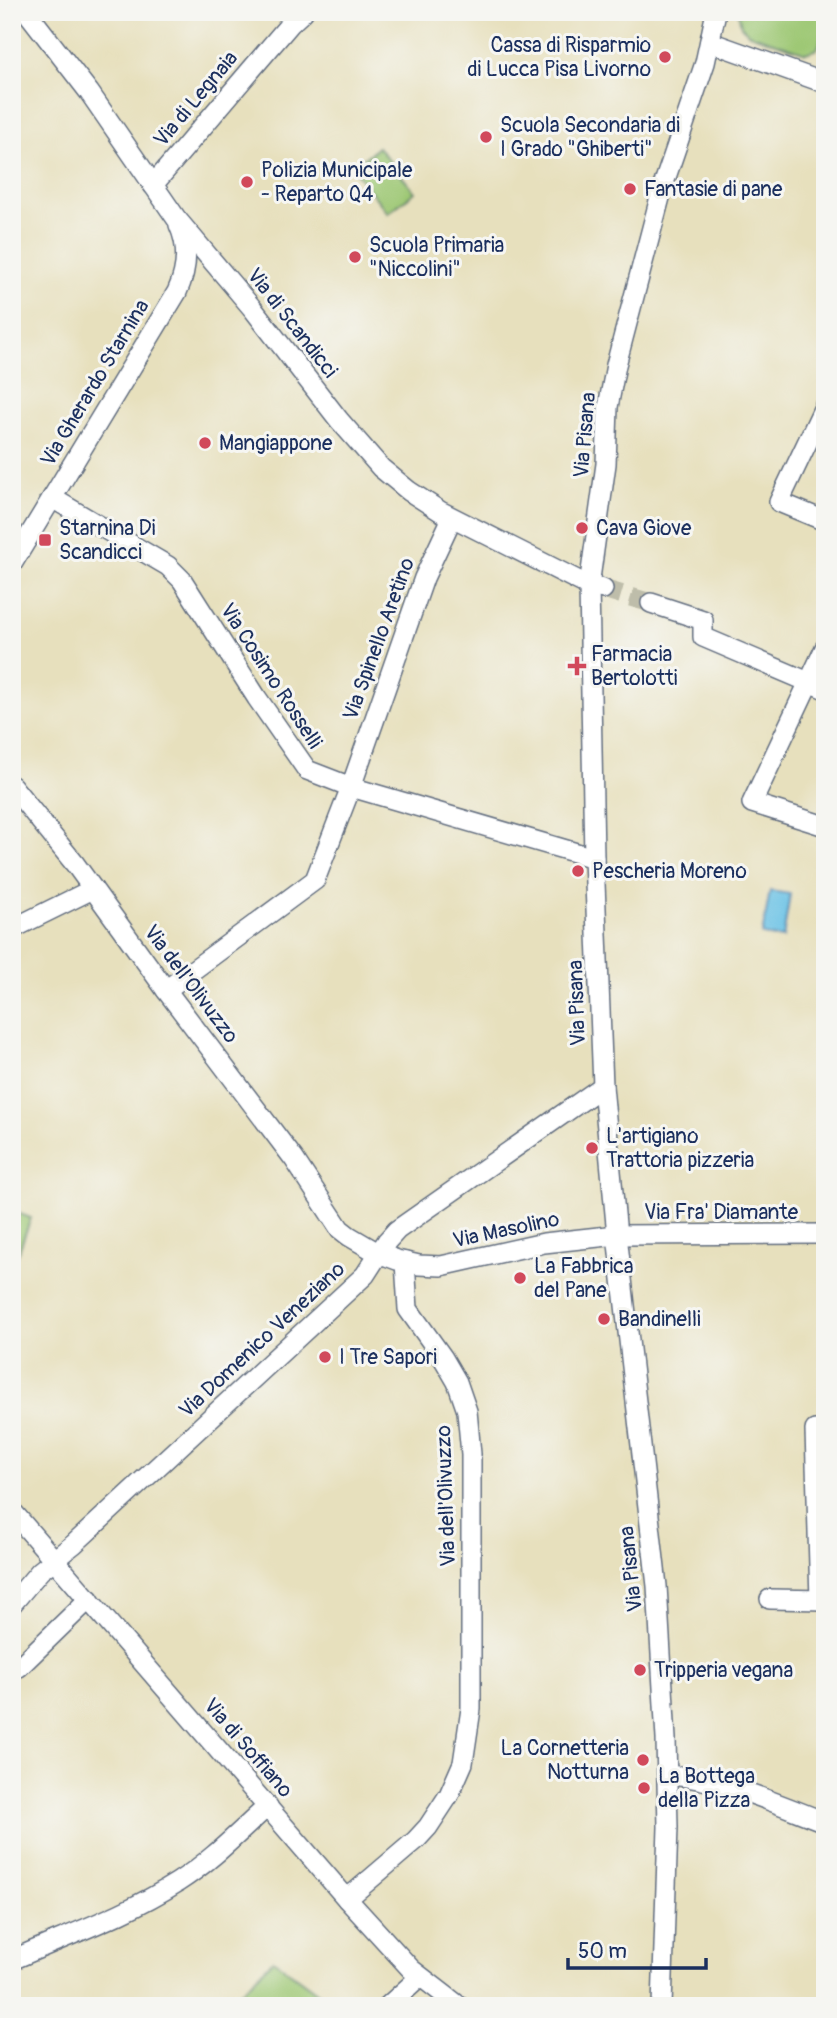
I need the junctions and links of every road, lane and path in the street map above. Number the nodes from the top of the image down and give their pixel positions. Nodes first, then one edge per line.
1 (27, 12) edge
2 (303, 12) edge
3 (716, 12) edge
4 (710, 42) junction
5 (825, 83) edge
6 (153, 185) junction
7 (176, 218) junction
8 (825, 405) edge
9 (52, 498) junction
10 (452, 518) junction
11 (825, 521) edge
12 (12, 564) edge
13 (596, 588) junction
14 (651, 603) tunnel mouth
15 (825, 648) edge
16 (817, 685) edge
17 (15, 787) edge
18 (351, 787) junction
19 (825, 826) edge
20 (594, 858) junction
21 (93, 889) junction
22 (12, 929) edge
23 (166, 990) junction
24 (603, 1086) junction
25 (825, 1234) edge
26 (617, 1235) junction
27 (379, 1253) junction
28 (405, 1262) junction
29 (815, 1430) dead end
30 (12, 1511) edge
31 (56, 1559) junction
32 (770, 1599) dead end
33 (89, 1600) junction
34 (822, 1600) edge
35 (12, 1604) edge
36 (12, 1663) edge
37 (667, 1774) junction
38 (268, 1806) junction
39 (825, 1822) edge
40 (347, 1899) junction
41 (12, 1959) edge
42 (420, 1977) junction
43 (388, 2006) edge
44 (458, 2006) edge
45 (662, 2006) edge

1 - 6 street, Via di Scandicci
2 - 6 street, Via di Legnaia
3 - 4 street, Via Pisana
4 - 5 street
4 - 13 street, Via Pisana
6 - 7 street, Via di Scandicci
7 - 9 street, Via Gherardo Starnina
7 - 10 street, Via di Scandicci
8 - 11 street
9 - 12 street, Via Gherardo Starnina
9 - 18 street, Via Cosimo Rosselli
10 - 13 street, Via di Scandicci
10 - 18 street, Via Spinello Aretino
13 - 20 street, Via Pisana
14 - 16 street
15 - 16 street
16 - 19 street
17 - 21 street, Via dell'Olivuzzo
18 - 20 street, Via Cosimo Rosselli
18 - 23 street, Via Spinello Aretino
20 - 24 street, Via Pisana
21 - 22 street
21 - 23 street, Via dell'Olivuzzo
23 - 27 street, Via dell'Olivuzzo
24 - 26 street, Via Pisana
24 - 27 street, Via Domenico Veneziano
25 - 26 street, Via Fra' Diamante
26 - 28 street, Via Masolino
26 - 37 street, Via Pisana
27 - 28 street, Via dell'Olivuzzo
27 - 31 street, Via Domenico Veneziano
28 - 40 street, Via dell'Olivuzzo
29 - 34 street
30 - 31 street, Via di Soffiano
31 - 33 street, Via di Soffiano
31 - 35 street, Via Domenico Veneziano
32 - 34 street
33 - 36 street
33 - 38 street, Via di Soffiano
37 - 39 street
37 - 45 street, Via Pisana
38 - 40 street, Via di Soffiano
38 - 41 street
40 - 42 street, Via di Soffiano
42 - 43 street
42 - 44 street, Via di Soffiano

